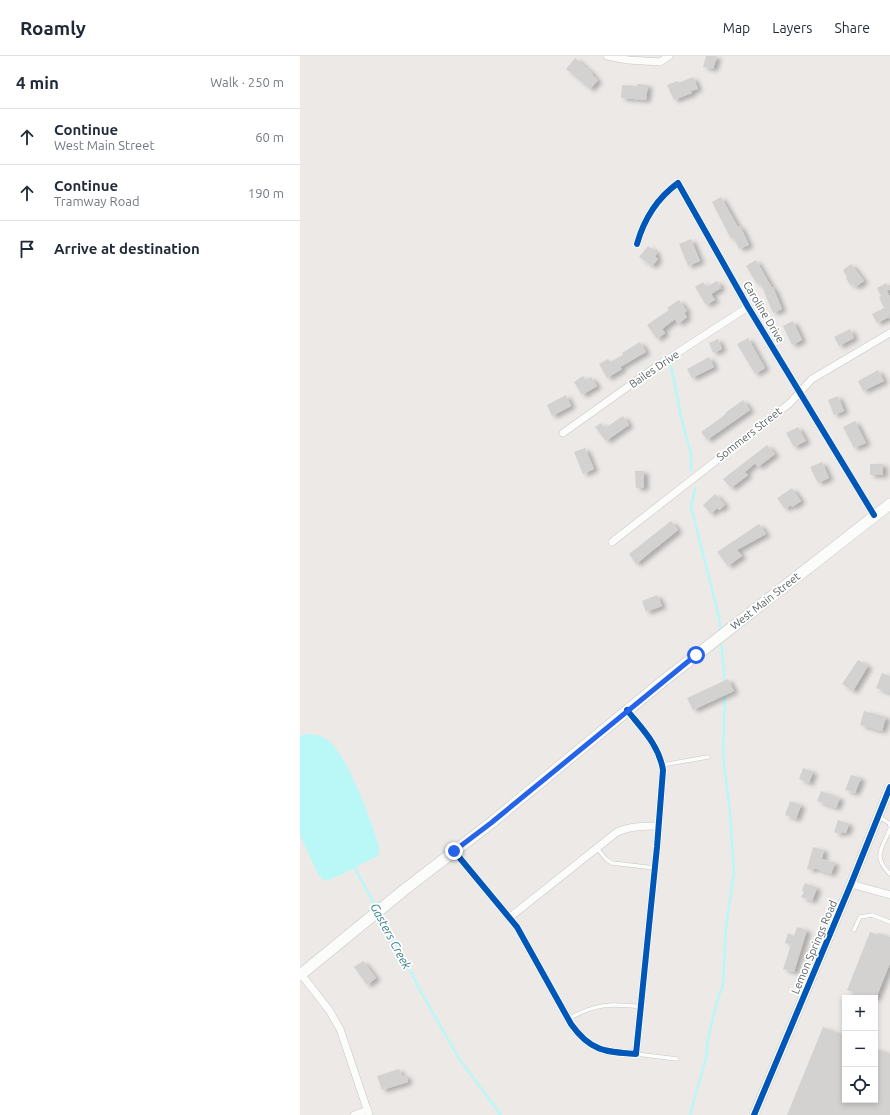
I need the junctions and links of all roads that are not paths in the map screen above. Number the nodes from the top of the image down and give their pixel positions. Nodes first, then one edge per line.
1 (608, 56) edge
2 (669, 56) edge
3 (637, 244) dead end
4 (748, 307) junction
5 (890, 333) edge
6 (800, 392) junction
7 (562, 433) dead end
8 (890, 504) edge
9 (874, 515) junction
10 (612, 542) dead end
11 (627, 710) junction
12 (708, 757) dead end
13 (662, 765) junction
14 (890, 787) edge
15 (878, 817) junction
16 (659, 826) junction
17 (890, 826) edge
18 (890, 829) edge
19 (597, 848) junction
20 (454, 851) junction
21 (655, 868) junction
22 (890, 874) edge
23 (851, 884) junction
24 (890, 895) edge
25 (509, 918) junction
26 (890, 922) edge
27 (854, 930) dead end
28 (300, 974) edge
29 (641, 1007) junction
30 (568, 1019) junction
31 (636, 1054) junction
32 (677, 1058) dead end
33 (368, 1113) edge
34 (354, 1115) edge
35 (754, 1115) edge

1 - 2 street
3 - 4 street, Caroline Drive
4 - 6 street, Caroline Drive
4 - 7 street, Bailes Drive
5 - 6 street, Sommers Street
6 - 9 street, Caroline Drive
6 - 10 street, Sommers Street
8 - 9 main road, West Main Street
9 - 11 main road, West Main Street
11 - 13 street
11 - 20 main road, West Main Street
12 - 13 lane
13 - 16 street
14 - 15 street, Lemon Springs Road
15 - 17 lane
15 - 23 street, Lemon Springs Road
16 - 19 street
16 - 21 street
18 - 22 lane
19 - 21 lane
19 - 25 street
20 - 25 street
20 - 28 main road, West Main Street
21 - 29 street
23 - 24 street
23 - 35 street, Lemon Springs Road
25 - 30 street
26 - 27 lane
28 - 33 street
29 - 30 lane
29 - 31 street
30 - 31 street
31 - 32 lane
33 - 34 street

